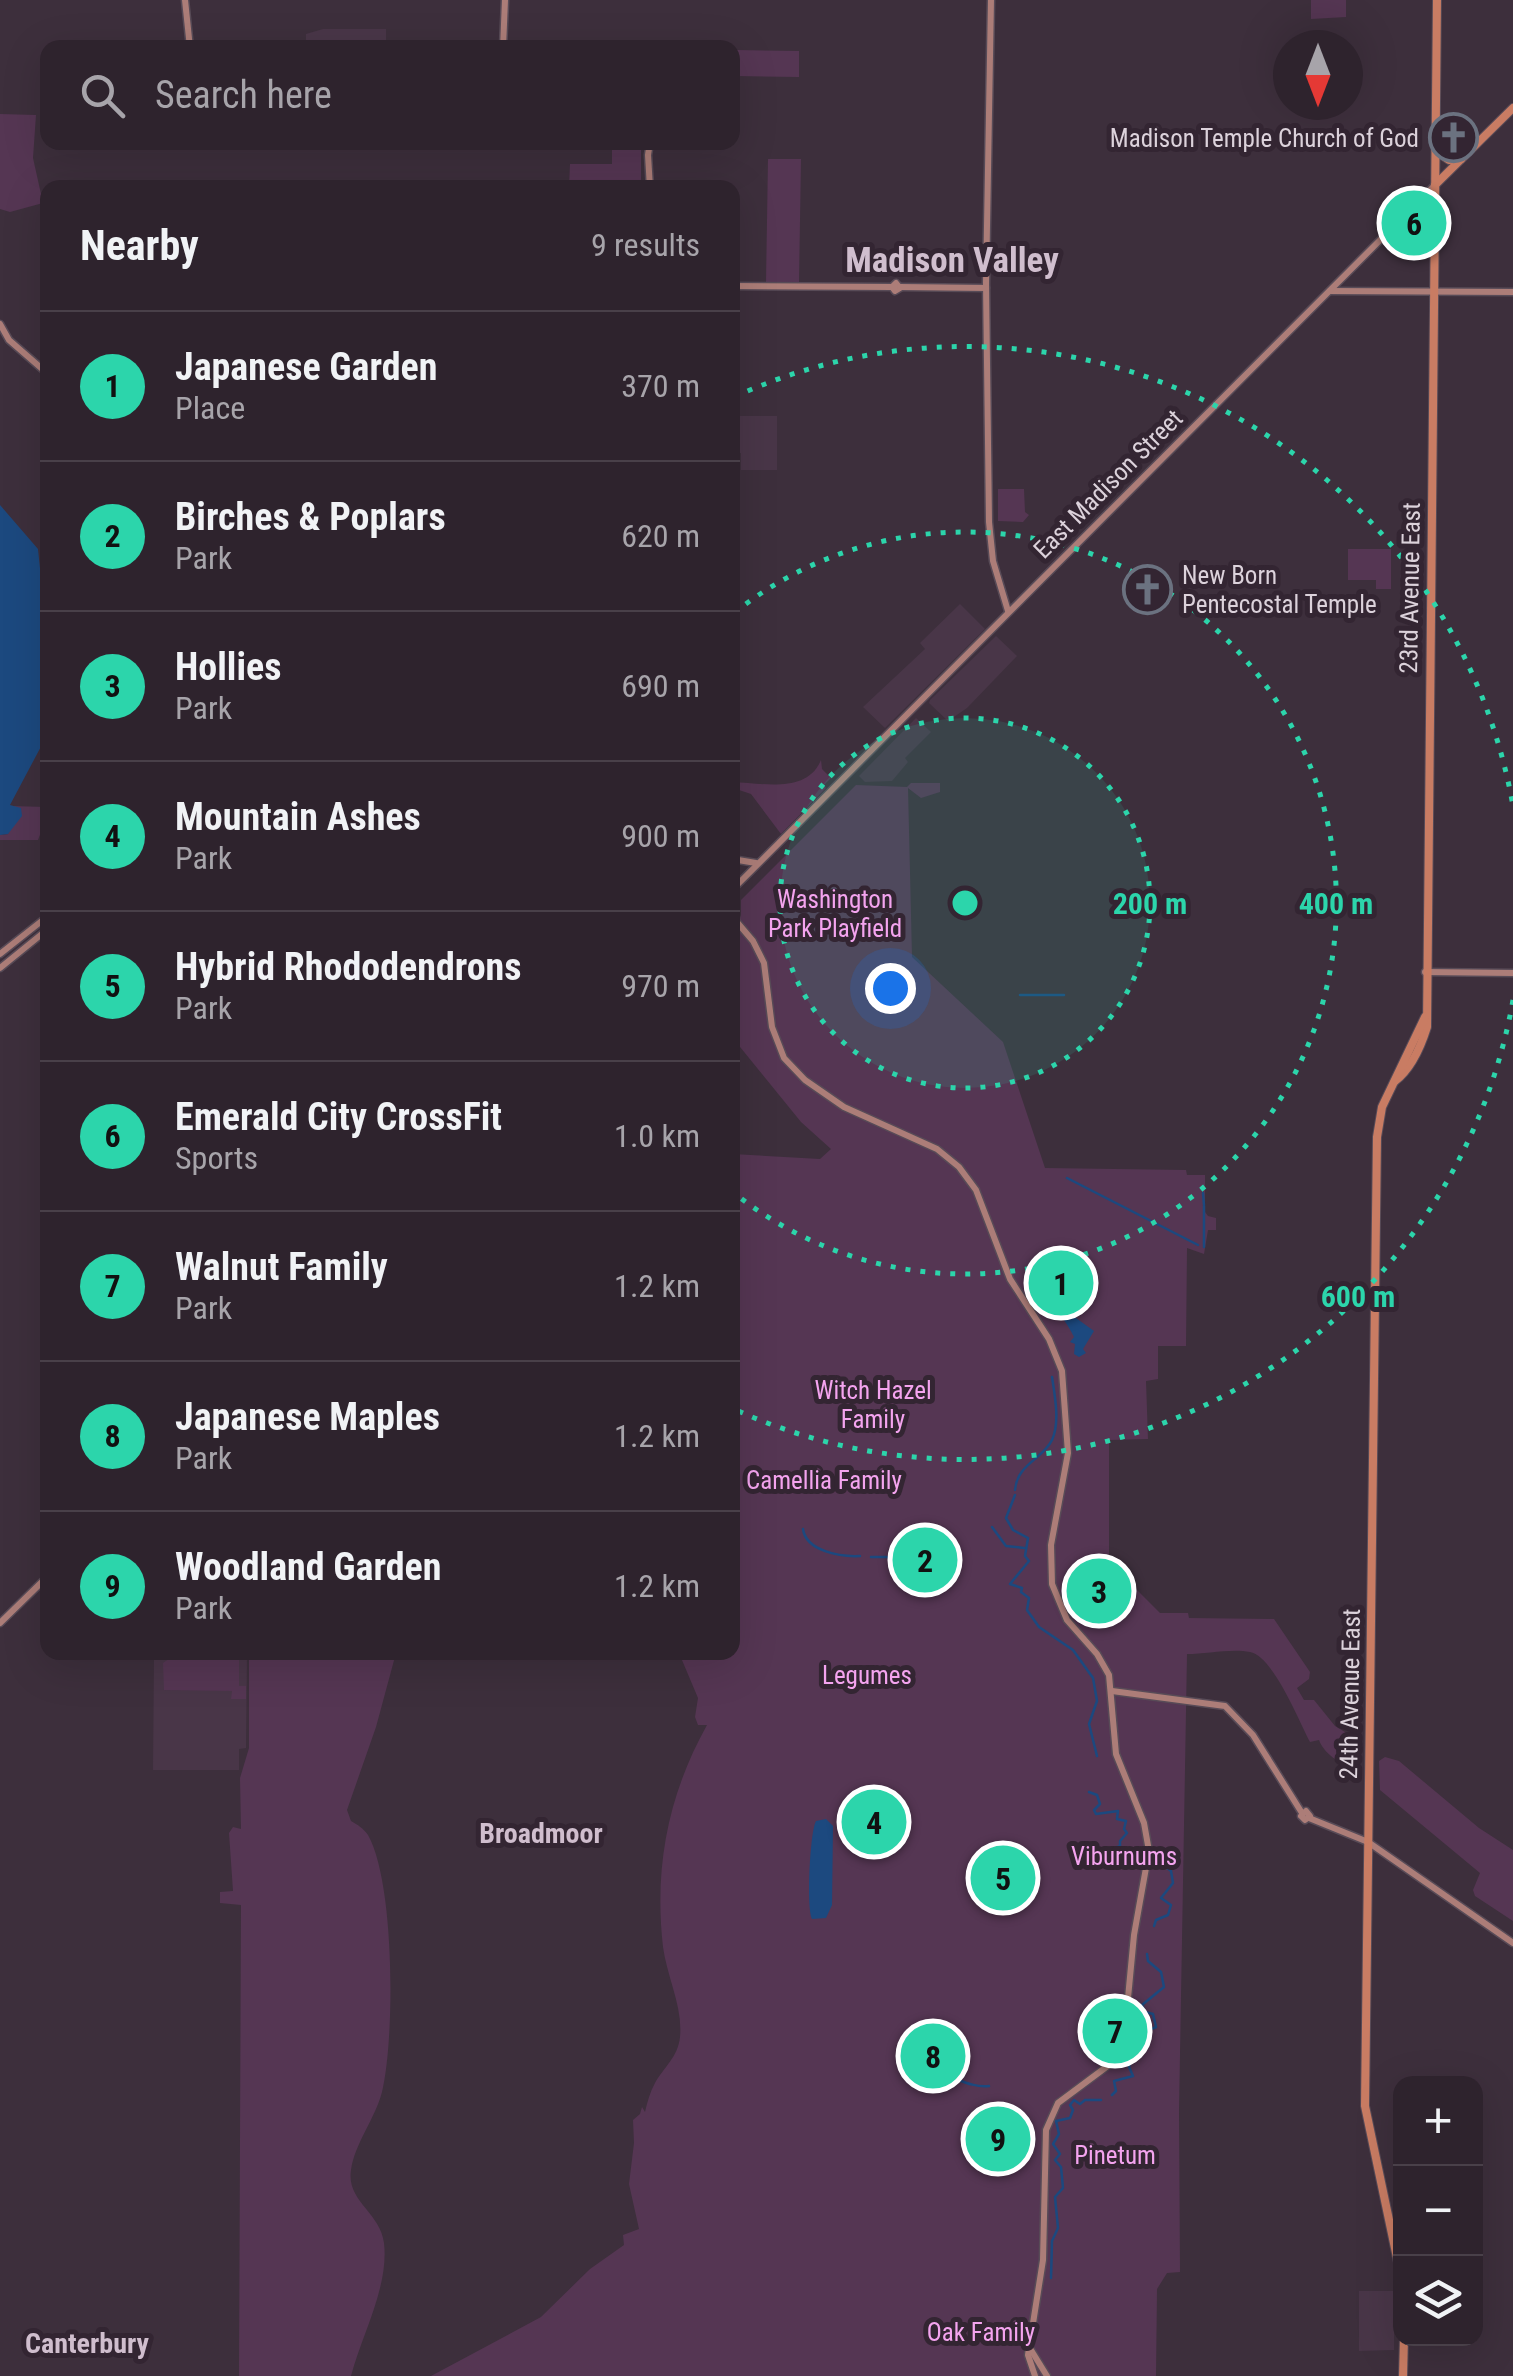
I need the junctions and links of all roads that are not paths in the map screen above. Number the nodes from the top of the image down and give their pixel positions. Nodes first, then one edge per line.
1 (185, 0) edge
2 (505, 0) edge
3 (991, 0) edge
4 (1437, 0) edge
5 (189, 40) edge
6 (503, 40) edge
7 (1513, 108) edge
8 (652, 150) edge
9 (1436, 155) junction
10 (1461, 159) junction
11 (650, 180) edge
12 (1436, 185) junction
13 (740, 286) edge
14 (986, 288) junction
15 (1330, 291) junction
16 (1434, 292) junction
17 (1513, 292) edge
18 (0, 324) edge
19 (40, 367) edge
20 (1008, 612) junction
21 (740, 862) edge
22 (758, 863) junction
23 (740, 882) edge
24 (40, 922) edge
25 (740, 927) edge
26 (40, 936) edge
27 (0, 954) edge
28 (0, 968) edge
29 (1425, 972) junction
30 (1513, 973) edge
31 (1380, 1112) joint
32 (40, 1584) edge
33 (0, 1624) edge
34 (1112, 1691) junction
35 (1368, 1842) junction
36 (1513, 1943) edge
37 (1397, 2256) edge
38 (1404, 2346) edge
39 (1030, 2349) junction
40 (1039, 2374) edge
41 (1403, 2376) edge

1 - 5 main road
2 - 6 main road
3 - 14 main road
4 - 9 main road, 23rd Avenue East
7 - 10 main road, East Madison Street
8 - 11 main road
9 - 10 main road
9 - 12 main road, 23rd Avenue East
10 - 12 main road, East Madison Street
12 - 15 main road, East Madison Street
12 - 16 main road, 23rd Avenue East
13 - 14 main road
14 - 20 main road
15 - 16 main road
15 - 20 main road, East Madison Street
16 - 17 main road
16 - 29 main road, 23rd Avenue East
18 - 19 main road
20 - 22 main road, East Madison Street
21 - 22 main road
22 - 23 main road, East Madison Street
24 - 27 main road
25 - 34 main road
26 - 28 main road
29 - 30 main road
29 - 31 main road, 23rd Avenue East
31 - 35 main road, 24th Avenue East
32 - 33 main road
34 - 35 main road
34 - 39 main road
35 - 36 main road
35 - 37 main road, 24th Avenue East
38 - 41 main road
39 - 40 main road
39 - 40 main road

